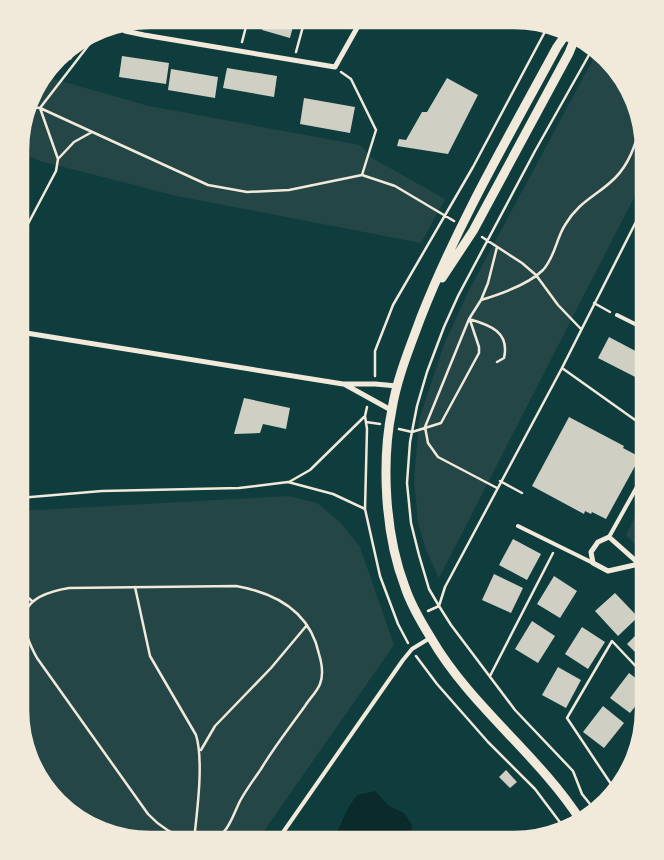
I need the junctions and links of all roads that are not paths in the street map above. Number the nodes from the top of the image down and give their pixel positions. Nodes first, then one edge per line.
1 (357, 28) edge
2 (124, 30) edge
3 (563, 38) edge
4 (573, 43) edge
5 (428, 299) junction
6 (617, 315) road end
7 (636, 324) edge
8 (28, 333) edge
9 (343, 384) junction
10 (397, 386) junction
11 (392, 410) junction
12 (636, 489) edge
13 (518, 526) dead end
14 (609, 537) junction
15 (636, 561) edge
16 (593, 563) junction
17 (636, 565) edge
18 (430, 638) junction
19 (576, 816) edge
20 (283, 832) edge

1 - 2 street
3 - 5 street
4 - 5 street
5 - 10 street
6 - 7 lane
8 - 9 street
9 - 10 street
9 - 11 street
10 - 11 street
11 - 18 street
12 - 14 lane
13 - 16 lane
14 - 15 street
14 - 16 street
16 - 17 street
18 - 19 street
18 - 20 lane

